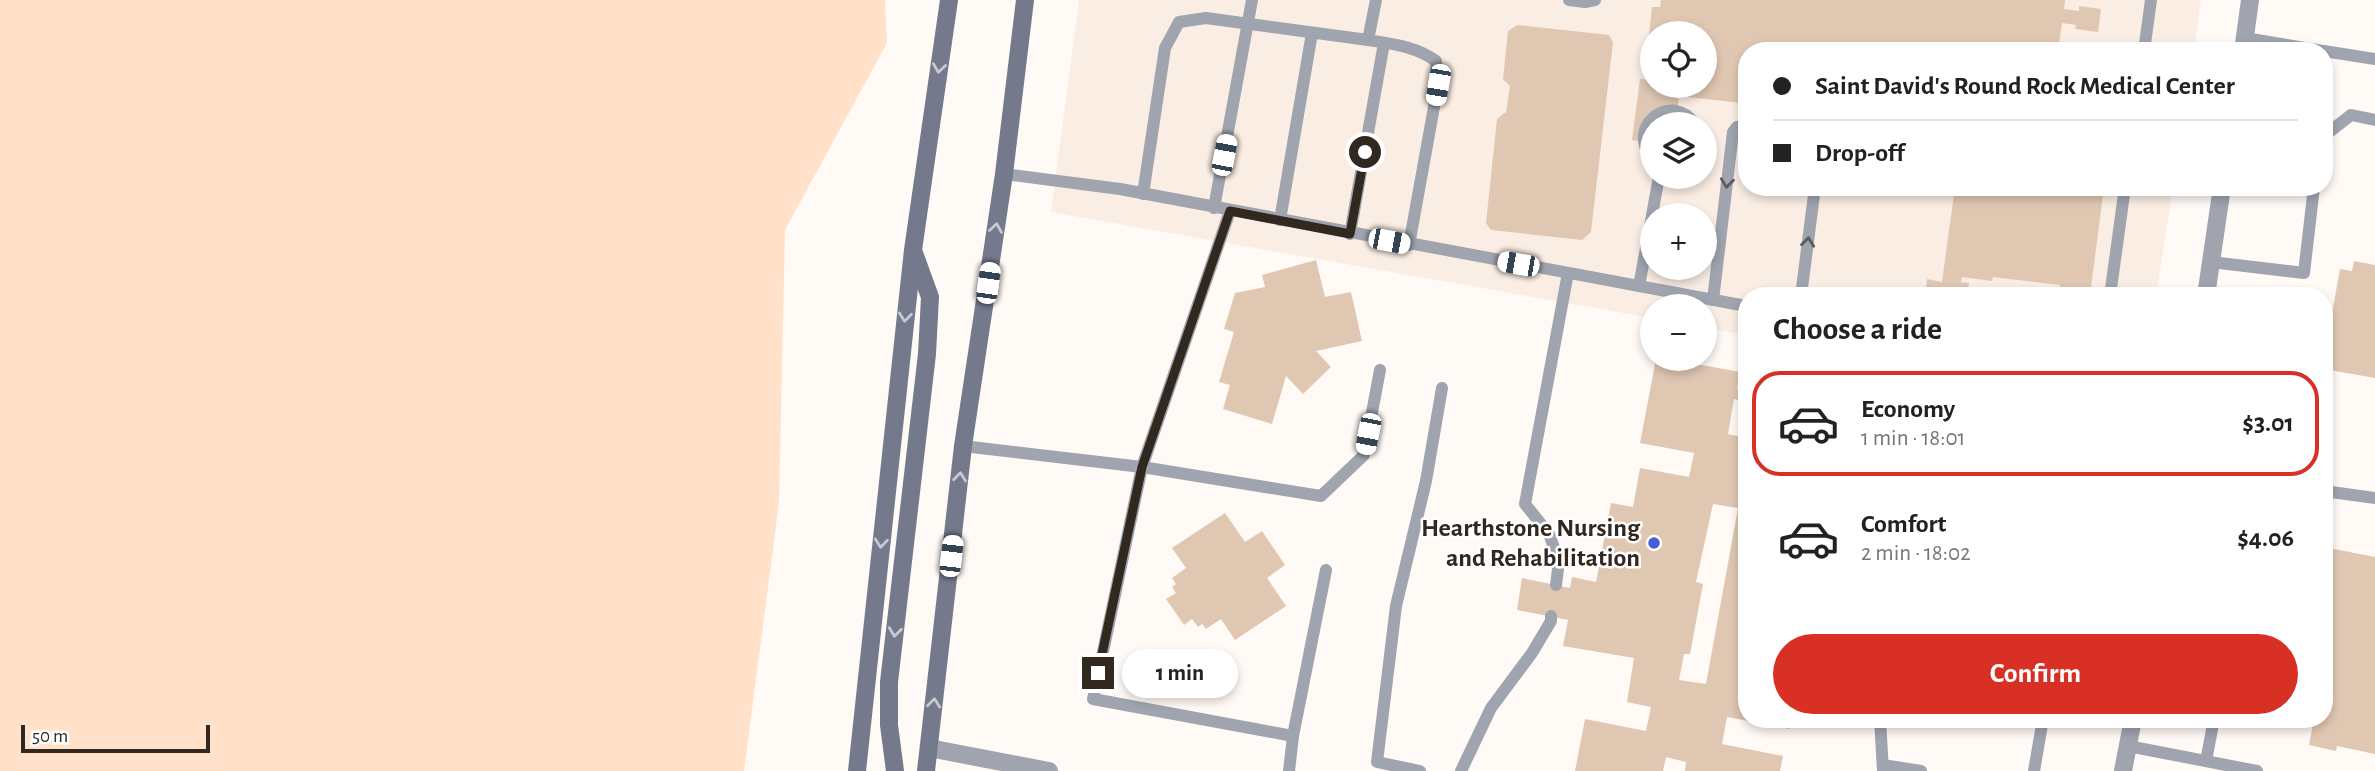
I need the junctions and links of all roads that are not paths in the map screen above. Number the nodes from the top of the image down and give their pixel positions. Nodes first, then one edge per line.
1 (949, 0) edge
2 (1025, 0) edge
3 (1252, 0) edge
4 (1376, 0) edge
5 (1569, 0) edge
6 (1595, 0) edge
7 (2151, 0) edge
8 (2250, 0) edge
9 (1249, 24) junction
10 (1312, 33) junction
11 (1368, 40) junction
12 (2145, 42) edge
13 (2244, 42) edge
14 (1384, 43) junction
15 (2333, 53) edge
16 (2375, 59) edge
17 (2375, 120) edge
18 (1738, 127) edge
19 (2333, 129) edge
20 (1004, 174) junction
21 (1143, 194) junction
22 (1814, 196) edge
23 (2124, 196) edge
24 (2221, 196) edge
25 (2313, 196) edge
26 (1214, 208) junction
27 (1230, 211) junction
28 (1280, 220) junction
29 (1350, 234) junction
30 (1409, 245) junction
31 (912, 250) junction
32 (2211, 262) junction
33 (1568, 273) junction
34 (1640, 280) edge
35 (1639, 286) junction
36 (1802, 287) edge
37 (2111, 287) edge
38 (2207, 287) edge
39 (1681, 294) edge
40 (1714, 294) edge
41 (1717, 301) edge
42 (1738, 305) edge
43 (1380, 370) dead end
44 (1442, 388) dead end
45 (963, 446) junction
46 (1142, 467) junction
47 (2333, 492) edge
48 (2375, 498) edge
49 (1326, 570) dead end
50 (1556, 585) dead end
51 (1551, 616) dead end
52 (1881, 728) edge
53 (2041, 728) edge
54 (2131, 728) edge
55 (2211, 728) edge
56 (1293, 736) junction
57 (2128, 746) junction
58 (929, 748) junction
59 (2197, 764) edge
60 (1883, 768) edge
61 (857, 771) edge
62 (895, 771) edge
63 (926, 771) edge
64 (1049, 771) edge
65 (1289, 771) edge
66 (1420, 771) edge
67 (1461, 771) edge
68 (1921, 771) edge
69 (2034, 771) edge
70 (2123, 771) edge
71 (2258, 771) edge

1 -> 31 main road
2 - 20 main road
3 - 9 lane
4 - 11 lane
5 - 6 lane
7 - 12 lane
8 - 13 street
9 - 10 lane
9 - 21 lane
9 - 26 lane
10 - 11 lane
10 - 28 lane
11 - 14 lane
14 - 29 lane
14 - 30 lane
15 - 16 lane
17 - 19 lane
18 -> 40 lane
20 - 21 lane
45 -> 20 main road
21 - 26 lane
36 -> 22 lane
23 - 37 lane
24 - 32 street
25 - 32 lane
26 - 27 lane
27 - 28 lane
27 - 46 lane
28 - 29 lane
29 - 30 lane
30 - 33 lane
31 -> 61 main road
31 -> 62 main road
32 - 38 street
33 - 35 lane
33 - 50 lane
34 - 35 lane
35 - 39 lane
41 - 42 lane
43 - 46 lane
44 - 66 lane
45 - 46 lane
58 -> 45 main road
46 - 56 lane
47 - 48 lane
49 - 56 lane
51 - 67 lane
52 - 60 lane
53 - 69 lane
54 - 57 street
55 - 59 lane
56 - 65 lane
57 - 59 lane
57 - 70 street
58 - 63 main road
58 - 64 street
59 - 71 lane
60 - 68 lane

